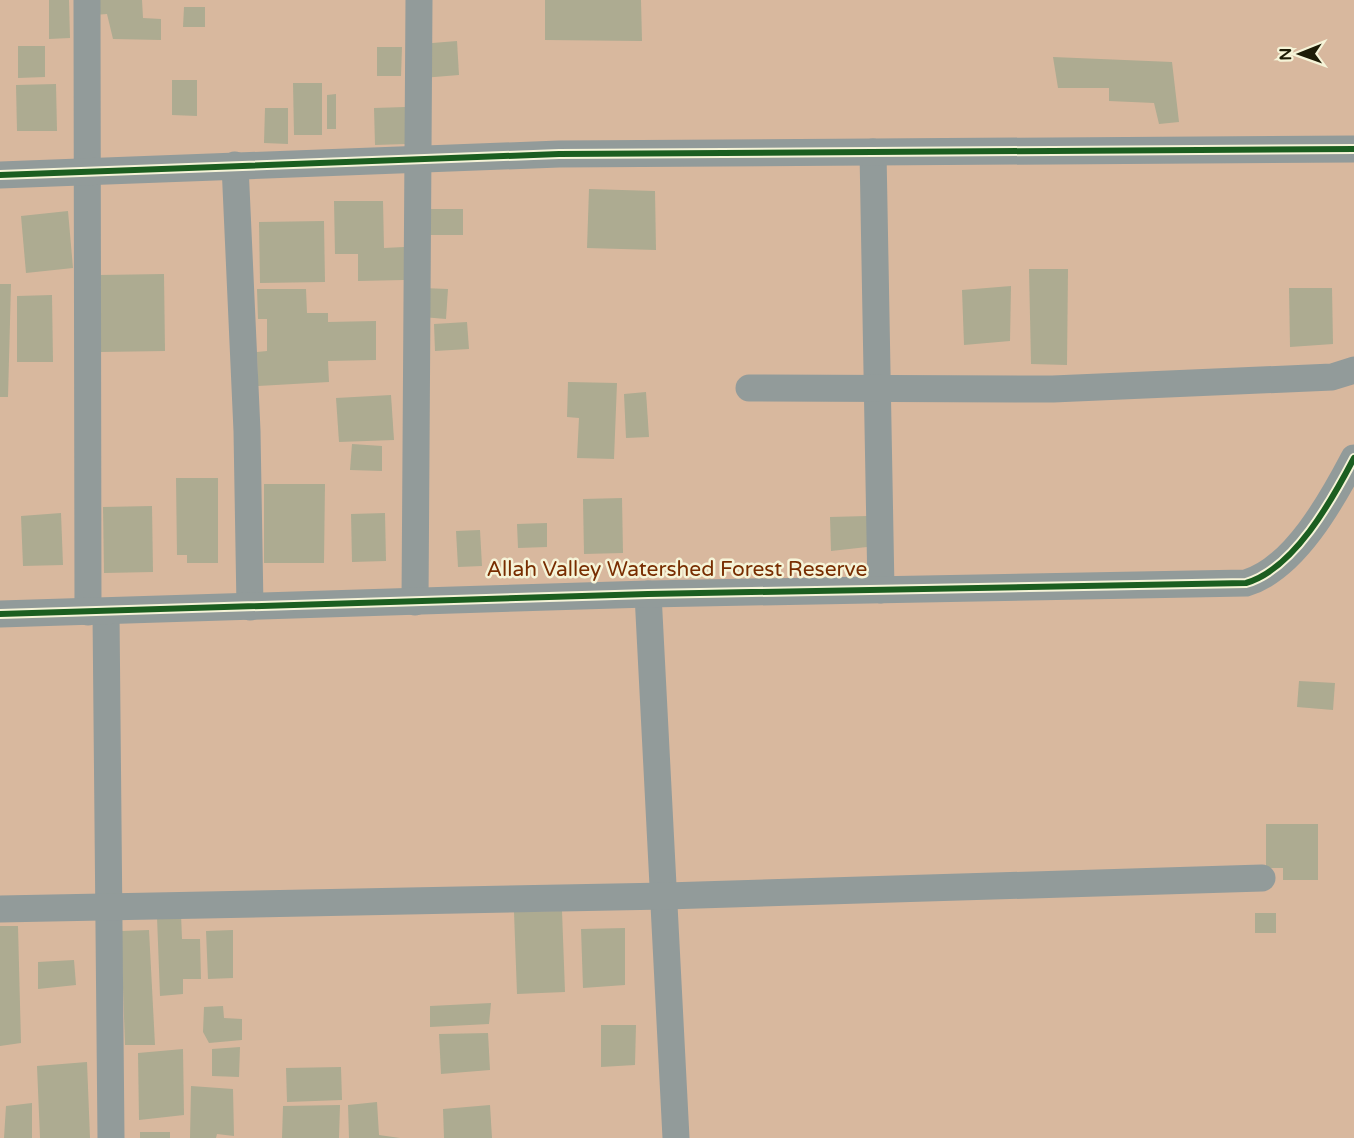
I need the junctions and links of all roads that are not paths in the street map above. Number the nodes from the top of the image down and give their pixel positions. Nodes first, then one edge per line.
1 (87, 0) edge
2 (418, 0) edge
3 (1354, 149) edge
4 (873, 152) junction
5 (416, 159) junction
6 (235, 165) junction
7 (86, 171) junction
8 (0, 175) edge
9 (1354, 370) edge
10 (749, 388) dead end
11 (878, 390) junction
12 (1354, 458) edge
13 (881, 590) junction
14 (648, 594) junction
15 (415, 602) junction
16 (250, 607) junction
17 (97, 612) junction
18 (0, 614) edge
19 (1262, 878) dead end
20 (666, 896) junction
21 (0, 909) edge
22 (111, 1138) edge
23 (676, 1138) edge

1 - 7 street
2 - 5 street
3 - 4 street
4 - 5 street
4 - 11 street
5 - 6 street
5 - 15 street
6 - 7 street
6 - 16 street
7 - 8 street
7 - 17 street
9 - 11 street
10 - 11 street
11 - 13 street
12 - 13 street
13 - 14 street
14 - 15 street
14 - 20 street
15 - 16 street
16 - 17 street
17 - 18 street
17 - 22 street
19 - 20 street
20 - 21 street
20 - 23 street

